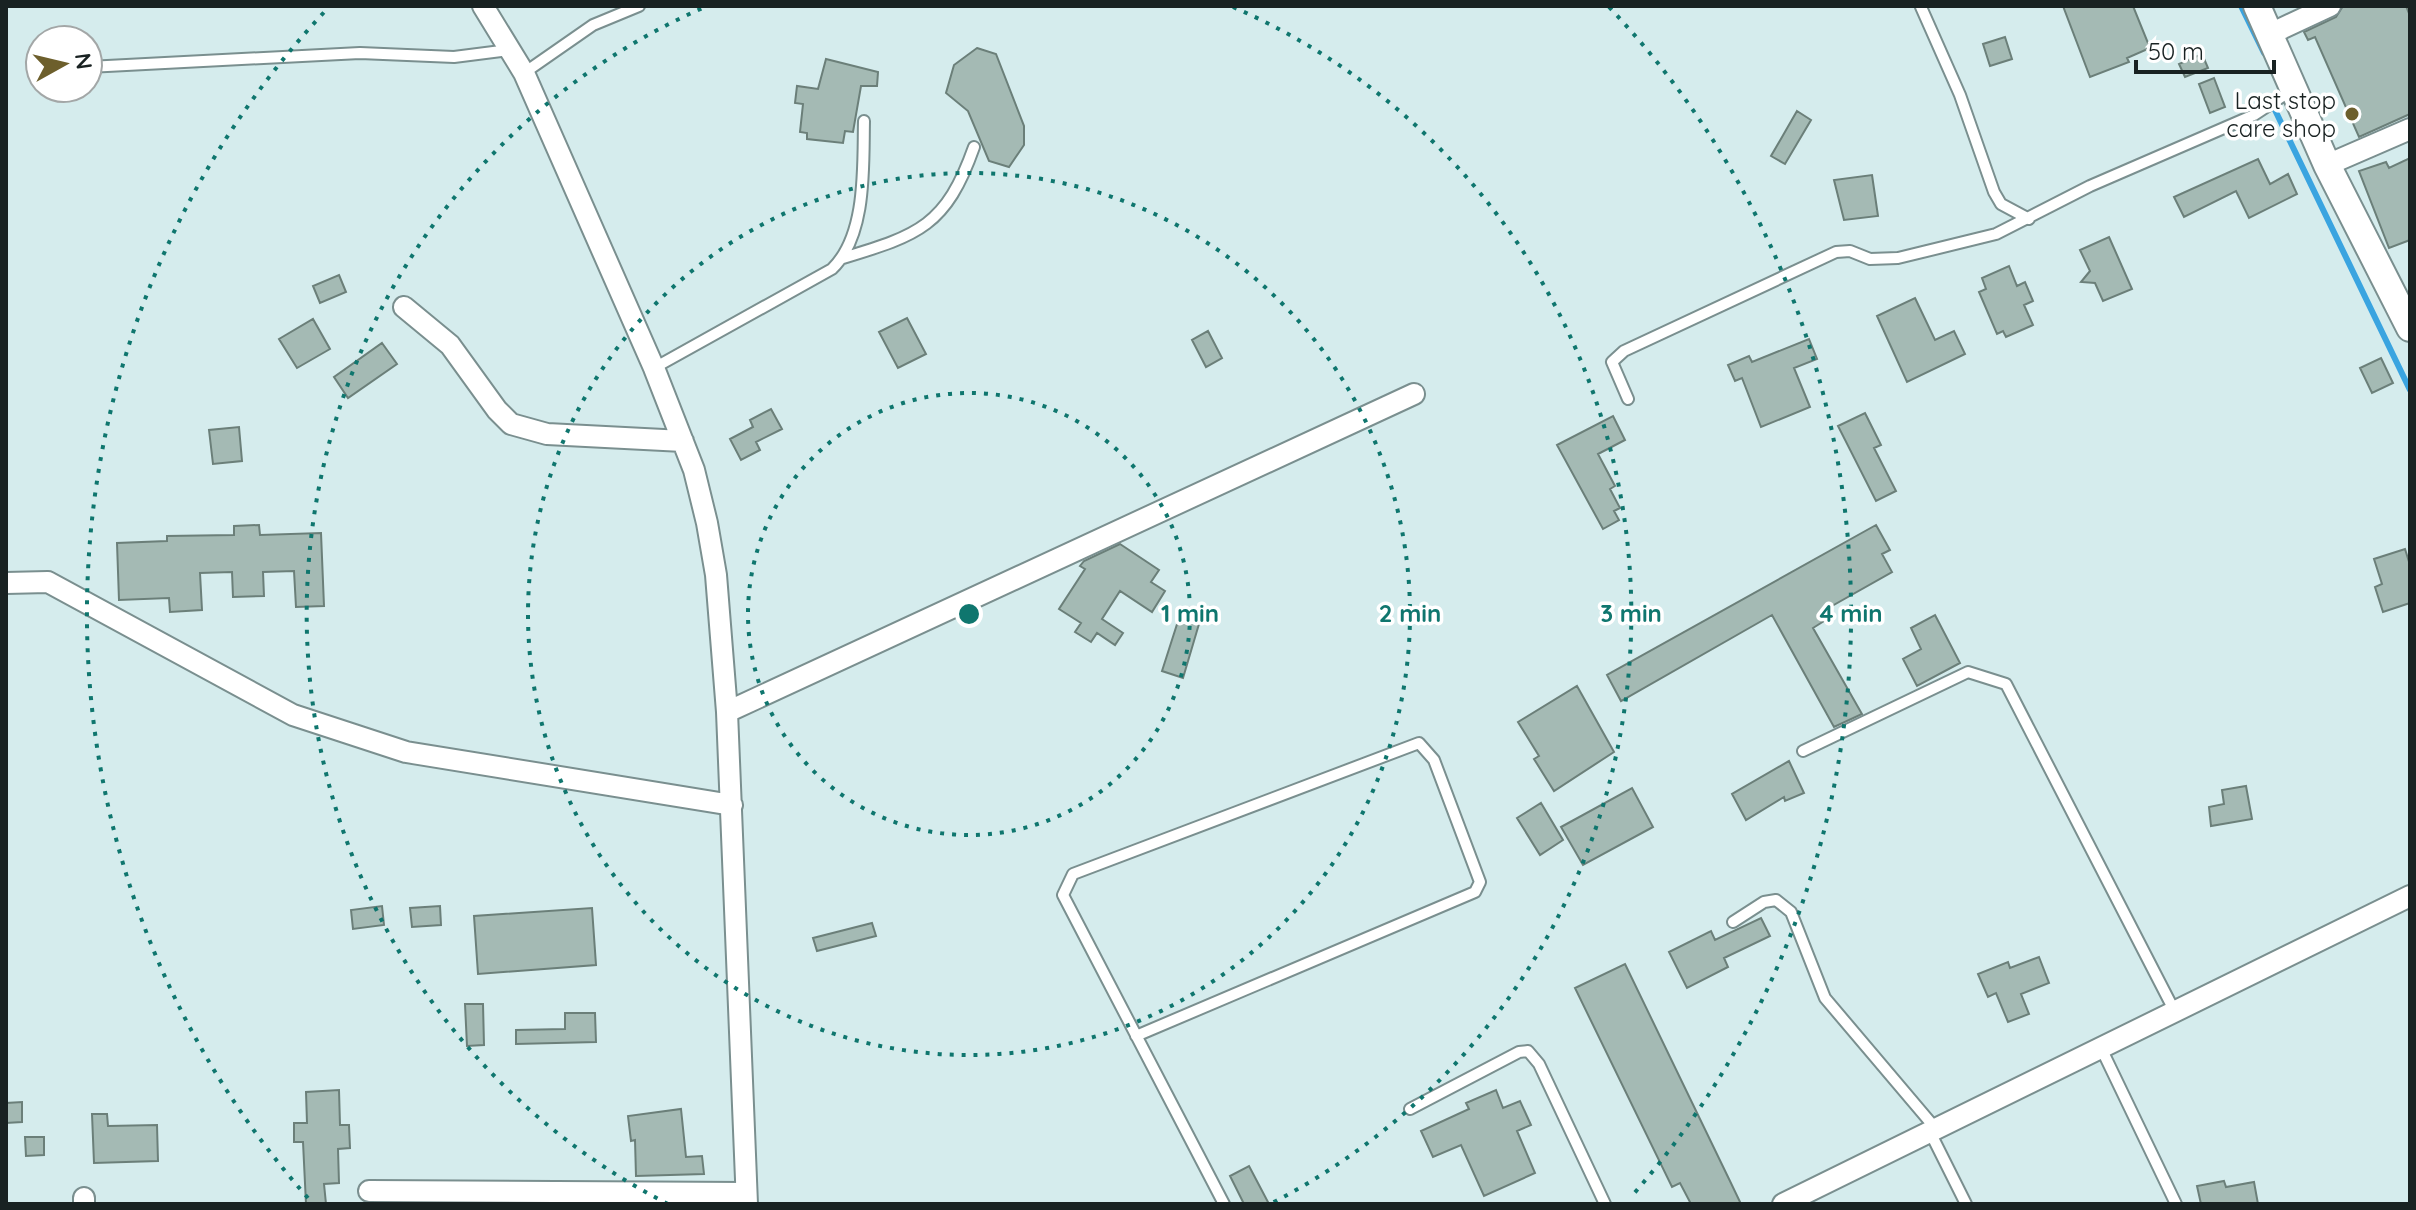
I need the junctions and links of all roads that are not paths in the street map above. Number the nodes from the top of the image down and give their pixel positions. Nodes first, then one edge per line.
1 (483, 6) edge
2 (639, 6) edge
3 (2257, 6) edge
4 (2330, 6) edge
5 (1921, 7) edge
6 (2270, 34) junction
7 (509, 50) junction
8 (104, 66) edge
9 (524, 73) junction
10 (2293, 89) junction
11 (864, 121) dead end
12 (2410, 129) edge
13 (974, 147) dead end
14 (2327, 165) junction
15 (2029, 219) junction
16 (843, 258) junction
17 (404, 307) dead end
18 (2407, 315) edge
19 (654, 368) junction
20 (1414, 394) dead end
21 (1628, 399) dead end
22 (683, 441) junction
23 (6, 583) edge
24 (727, 712) junction
25 (1803, 751) dead end
26 (732, 805) junction
27 (2410, 896) edge
28 (1733, 922) dead end
29 (2174, 1010) junction
30 (1136, 1036) junction
31 (2101, 1048) junction
32 (1410, 1109) dead end
33 (1933, 1130) junction
34 (369, 1191) dead end
35 (746, 1198) edge
36 (1224, 1204) edge
37 (1605, 1204) edge
38 (1783, 1204) edge
39 (1966, 1204) edge
40 (2176, 1204) edge

1 - 7 street
2 - 9 lane
3 - 6 main road
4 - 6 street
5 - 15 lane
6 - 10 main road
7 - 8 lane
7 - 9 street
9 - 19 street
10 - 14 main road
10 - 15 lane
11 - 16 lane
12 - 14 street
13 - 16 lane
14 - 18 main road
15 - 21 lane
16 - 19 lane
17 - 22 street
19 - 22 street
20 - 24 street
22 - 24 street
23 - 26 street
24 - 26 street
25 - 29 lane
26 - 35 street
27 - 29 street
28 - 33 lane
29 - 31 street
30 - 30 lane
30 - 36 lane
31 - 33 street
31 - 40 lane
32 - 37 lane
33 - 38 street
33 - 39 lane
34 - 35 street

